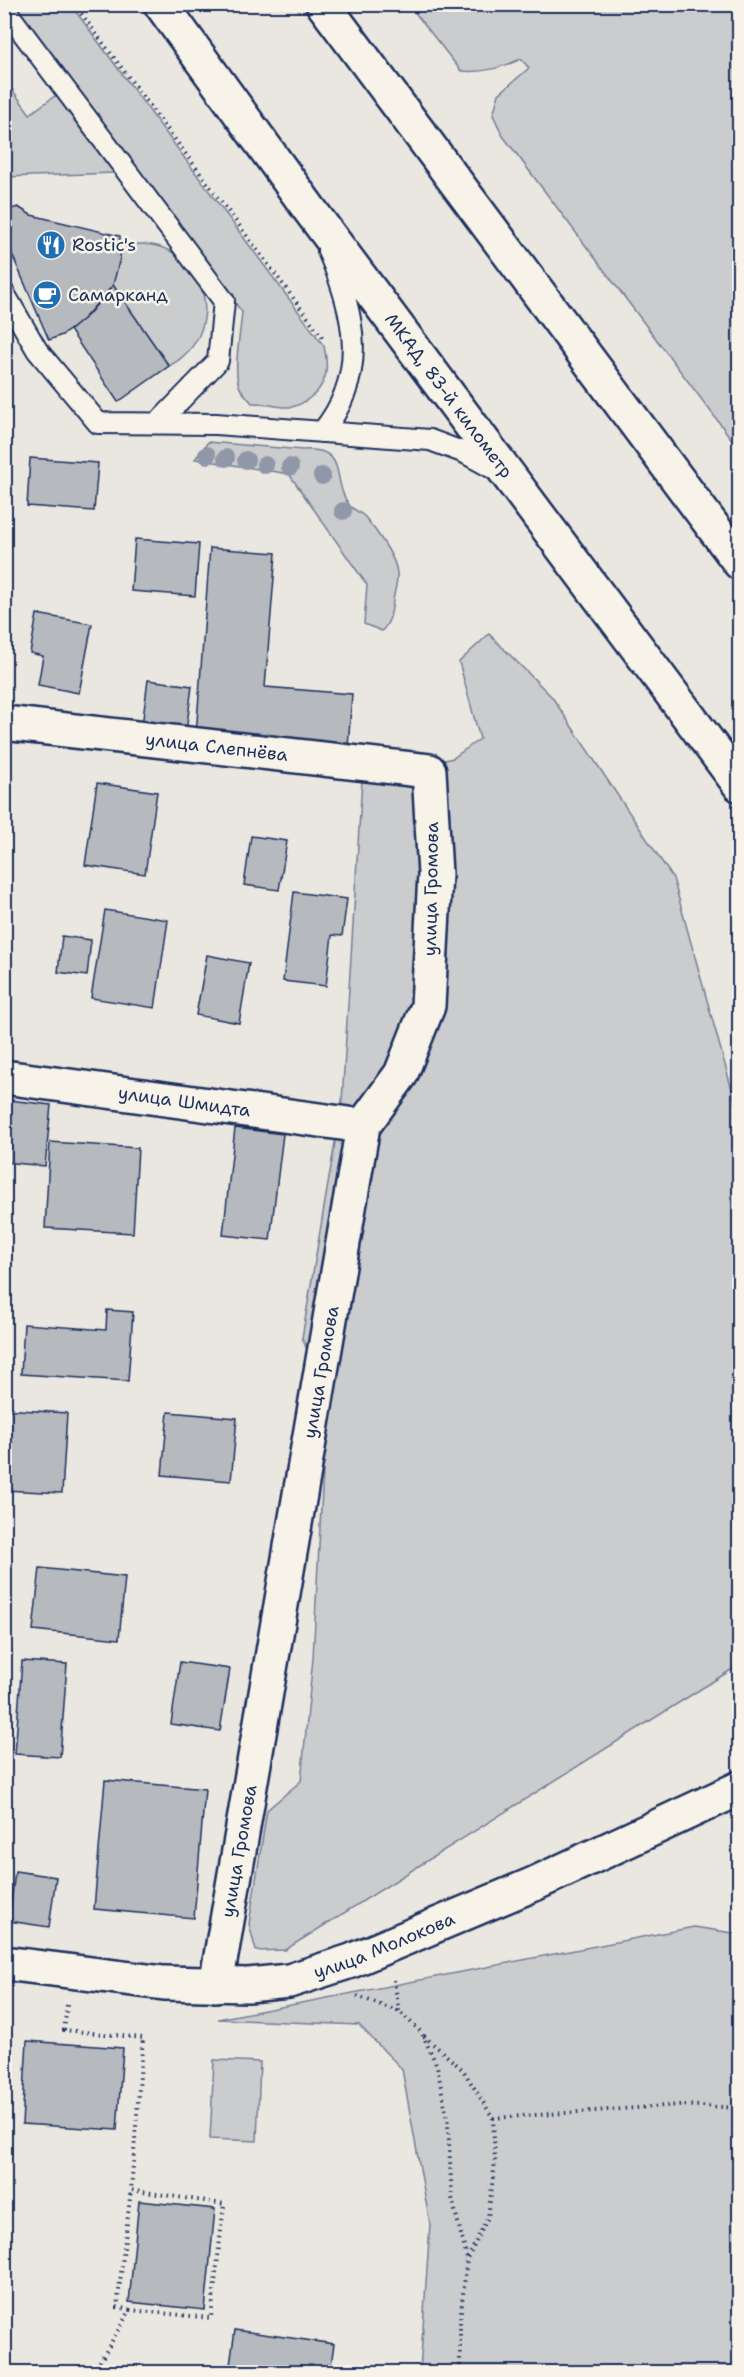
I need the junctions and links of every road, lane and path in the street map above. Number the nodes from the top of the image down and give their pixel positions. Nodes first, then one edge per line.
1 (74, 4) edge
2 (161, 4) edge
3 (323, 4) edge
4 (4, 8) edge
5 (310, 210) junction
6 (4, 293) edge
7 (327, 343) dead end
8 (158, 423) junction
9 (322, 432) junction
10 (512, 480) junction
11 (740, 563) edge
12 (4, 723) edge
13 (429, 771) joint
14 (740, 785) edge
15 (4, 1077) edge
16 (363, 1126) junction
17 (740, 1788) edge
18 (4, 1963) edge
19 (70, 1971) junction
20 (315, 1973) junction
21 (216, 1985) junction
22 (422, 2033) junction
23 (740, 2108) edge
24 (493, 2118) junction
25 (131, 2190) junction
26 (467, 2259) junction
27 (130, 2310) junction
28 (94, 2373) edge
29 (460, 2373) edge

1 - 7 path
2 - 5 main road, МКАД, 83-й километр
3 - 11 main road
4 - 8 lane
5 - 9 lane
5 - 10 main road, МКАД, 83-й километр
6 - 8 lane
8 - 9 lane
9 - 10 lane
10 - 14 main road, МКАД, 83-й километр
12 - 13 main road, улица Слепнёва
13 - 16 main road, улица Громова
15 - 16 main road, улица Шмидта
16 - 21 main road, улица Громова
17 - 20 main road, улица Молокова
18 - 19 main road, улица Молокова
19 - 21 main road, улица Молокова
19 - 25 path
20 - 21 main road, улица Молокова
20 - 22 path
22 - 24 path
22 - 26 path
23 - 24 path
24 - 26 path
25 - 27 path
25 - 27 path
26 - 29 path
27 - 28 path

